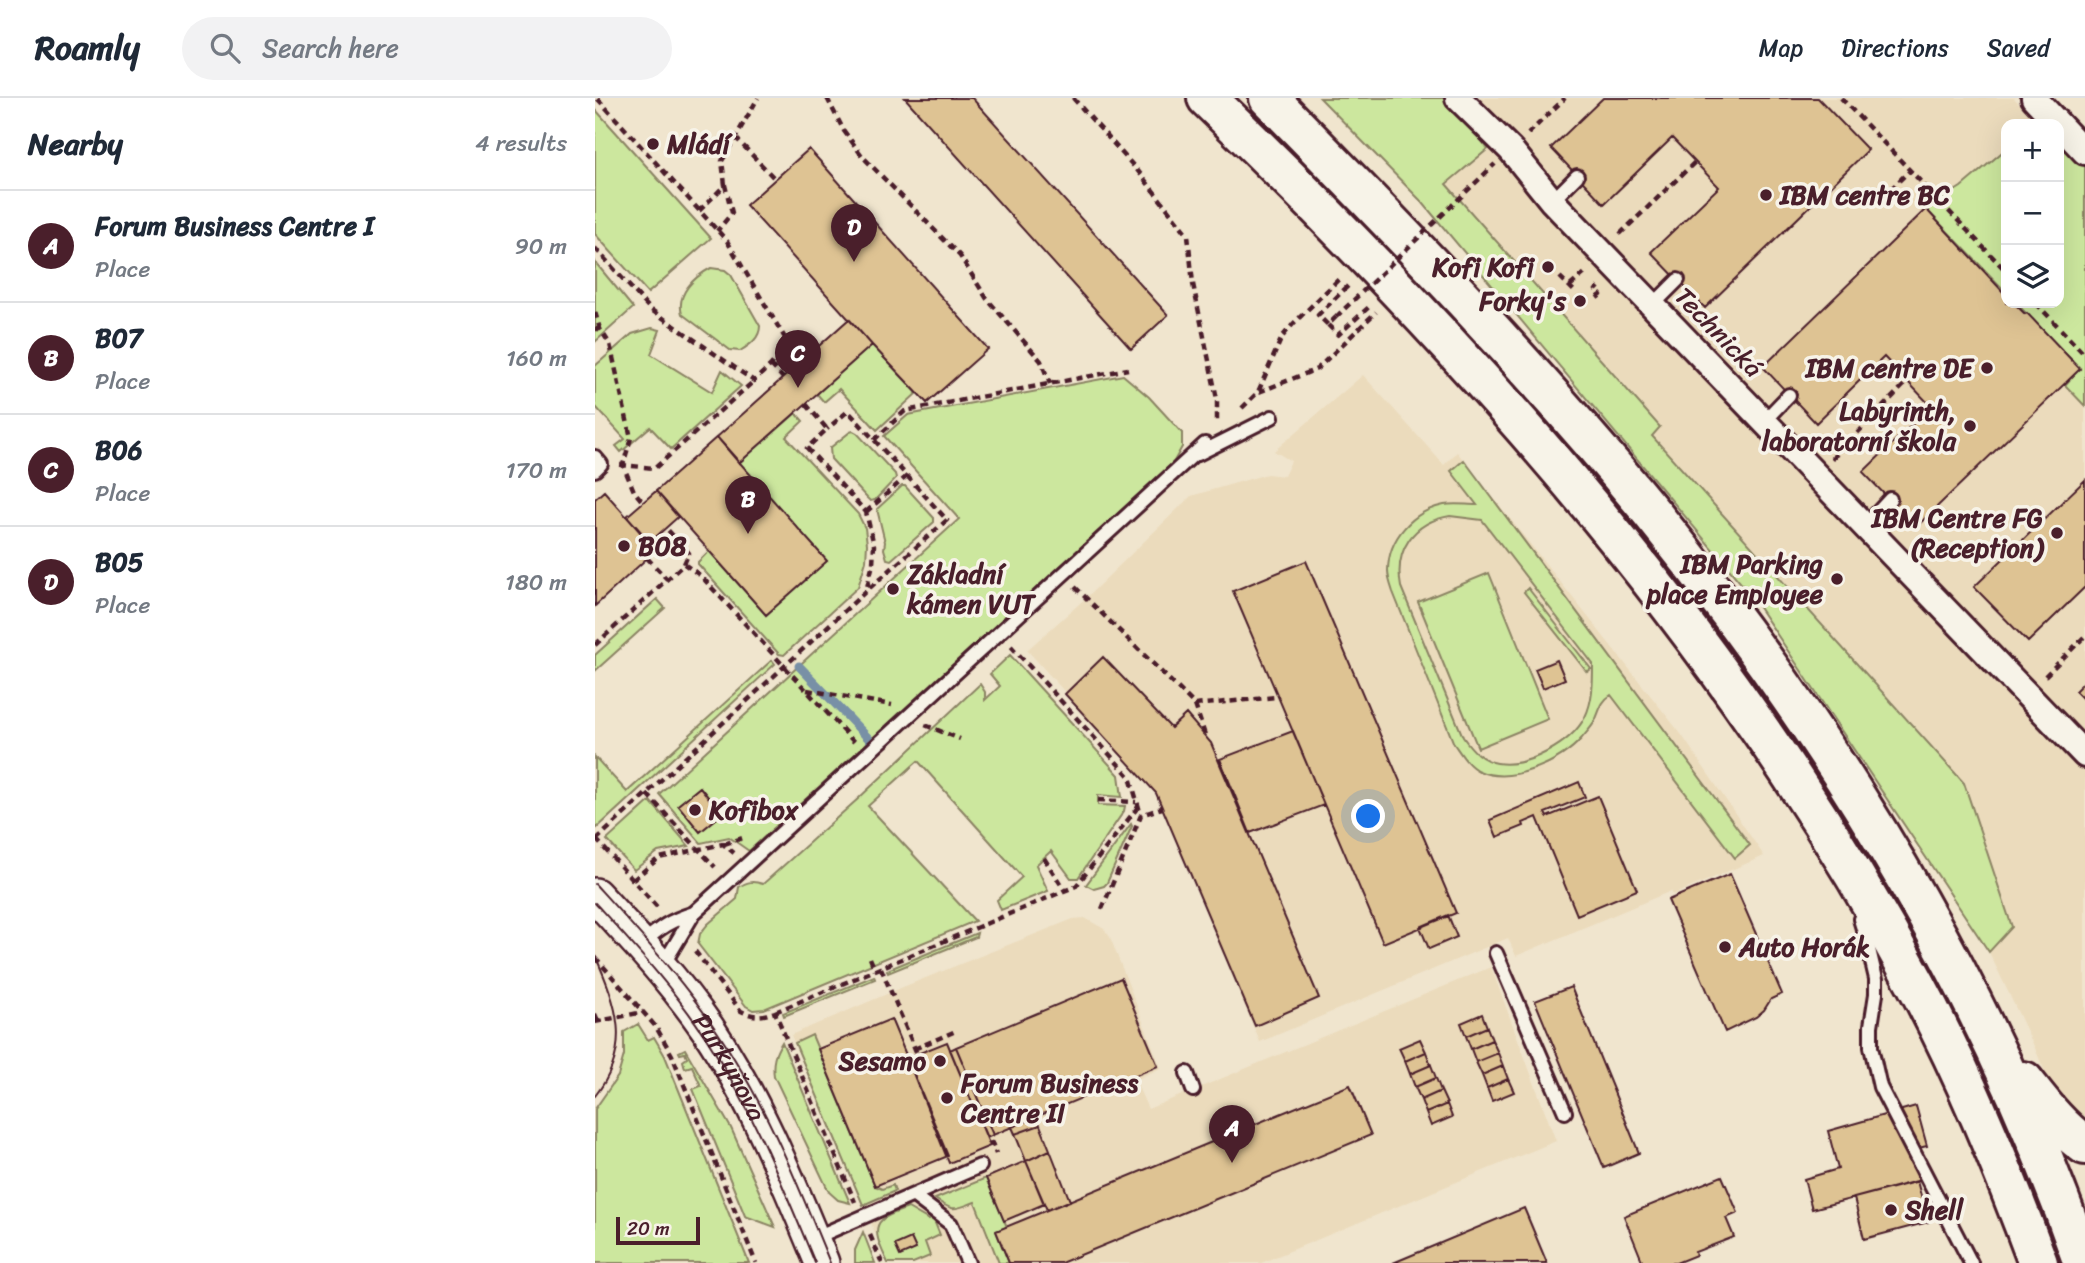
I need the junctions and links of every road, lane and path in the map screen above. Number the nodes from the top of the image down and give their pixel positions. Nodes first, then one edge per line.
1 (597, 98) edge
2 (758, 98) edge
3 (827, 98) edge
4 (1073, 98) edge
5 (1207, 98) edge
6 (1269, 98) edge
7 (1458, 98) edge
8 (1565, 98) edge
9 (1841, 98) edge
10 (2034, 98) edge
11 (735, 137) junction
12 (1522, 140) dead end
13 (2085, 152) edge
14 (1695, 162) dead end
15 (1495, 164) dead end
16 (1910, 170) junction
17 (1577, 176) dead end
18 (775, 179) dead end
19 (725, 185) junction
20 (1882, 198) dead end
21 (1552, 201) junction
22 (699, 211) junction
23 (1627, 226) dead end
24 (717, 231) junction
25 (595, 248) edge
26 (2001, 266) edge
27 (1560, 277) dead end
28 (1678, 280) dead end
29 (1576, 293) dead end
30 (1652, 306) junction
31 (2041, 308) edge
32 (595, 312) edge
33 (1328, 325) junction
34 (597, 329) edge
35 (2085, 355) edge
36 (771, 365) junction
37 (1128, 369) dead end
38 (783, 378) dead end
39 (754, 380) junction
40 (1907, 382) dead end
41 (1051, 384) junction
42 (1789, 395) dead end
43 (806, 404) dead end
44 (1272, 417) dead end
45 (1764, 421) junction
46 (827, 429) junction
47 (1217, 432) dead end
48 (874, 440) junction
49 (1205, 444) dead end
50 (1837, 453) dead end
51 (1189, 459) junction
52 (597, 464) edge
53 (623, 465) junction
54 (907, 476) junction
55 (1890, 499) dead end
56 (643, 502) dead end
57 (866, 512) junction
58 (1865, 526) junction
59 (666, 528) dead end
60 (647, 558) dead end
61 (684, 564) junction
62 (667, 579) junction
63 (865, 592) junction
64 (1087, 597) dead end
65 (2085, 636) edge
66 (595, 645) edge
67 (1011, 646) dead end
68 (785, 667) junction
69 (2052, 669) dead end
70 (806, 690) junction
71 (1277, 697) dead end
72 (1195, 705) junction
73 (915, 710) junction
74 (925, 725) dead end
75 (1205, 735) dead end
76 (960, 738) dead end
77 (866, 755) junction
78 (2085, 755) edge
79 (647, 794) junction
80 (1098, 800) dead end
81 (1137, 804) junction
82 (1162, 808) dead end
83 (1141, 816) junction
84 (1833, 839) junction
85 (596, 840) edge
86 (699, 849) junction
87 (1044, 858) dead end
88 (748, 864) junction
89 (633, 880) junction
90 (728, 881) junction
91 (1065, 891) junction
92 (595, 895) edge
93 (1102, 909) dead end
94 (661, 911) dead end
95 (694, 913) junction
96 (1496, 953) dead end
97 (651, 956) junction
98 (699, 956) dead end
99 (595, 957) edge
100 (870, 958) dead end
101 (881, 968) junction
102 (875, 970) junction
103 (643, 1012) junction
104 (775, 1012) junction
105 (595, 1014) edge
106 (596, 1022) edge
107 (958, 1030) dead end
108 (1990, 1037) junction
109 (1187, 1073) dead end
110 (1193, 1090) dead end
111 (1565, 1112) dead end
112 (2085, 1145) edge
113 (980, 1167) dead end
114 (914, 1196) junction
115 (859, 1211) dead end
116 (867, 1229) dead end
117 (817, 1251) edge
118 (756, 1263) edge
119 (882, 1263) edge
120 (968, 1263) edge
121 (1971, 1263) edge
122 (2038, 1263) edge
123 (2083, 1263) edge

1 - 22 path
2 - 11 path
3 - 41 path
4 - 47 path
5 - 84 highway
6 - 108 highway
7 - 21 street, Technická
8 - 12 path
9 - 16 path
10 - 13 street
11 - 18 path
11 - 19 path
14 - 23 path
15 - 33 path, bridge
16 - 20 path
16 - 26 path
17 - 21 lane
19 - 22 path
19 - 24 path
21 - 30 street, Technická
22 - 24 path
24 - 36 path
25 - 39 path
27 - 29 path
28 - 30 lane
30 - 45 street, Technická
31 - 35 path
32 - 34 path
33 - 33 path
34 - 53 path
36 - 38 path
36 - 39 path
37 - 41 path
39 - 53 path
40 - 50 path
41 - 48 path
42 - 45 lane
43 - 46 path
44 - 51 lane
45 - 58 street, Technická
46 - 48 path
46 - 57 path
48 - 54 path
49 - 51 lane
51 - 73 lane
52 - 53 path
53 - 56 path
54 - 57 path
54 - 63 path
55 - 58 lane
57 - 63 path
58 - 78 street, Technická
59 - 61 path
60 - 62 path
61 - 62 path
61 - 68 path
62 - 66 path
63 - 68 path
64 - 72 path
65 - 69 path
67 - 81 path
68 - 70 path
68 - 79 path
70 - 73 path
70 - 77 path
71 - 72 path
72 - 75 path
73 - 77 lane
74 - 76 path
77 - 88 lane
79 - 85 path
79 - 86 path
80 - 81 path
81 - 83 path
81 - 91 path
82 - 83 path
83 - 93 path
84 - 121 lane
84 - 122 highway
85 - 89 path
86 - 88 path
86 - 89 path
86 - 90 path
87 - 91 path
88 - 90 lane
89 - 94 path
90 - 95 lane
91 - 101 path
92 - 97 street, Purkyňova
95 - 97 lane
95 - 97 lane
96 - 111 lane
97 - 117 street, Purkyňova
98 - 104 path
99 - 103 path
100 - 102 path
101 - 102 path
101 - 107 path
102 - 104 path
103 - 106 path
103 - 118 path
104 - 115 path
105 - 106 path
108 - 112 highway
108 - 123 highway
109 - 110 lane
113 - 114 lane
114 - 117 lane
114 - 120 lane
116 - 119 path

